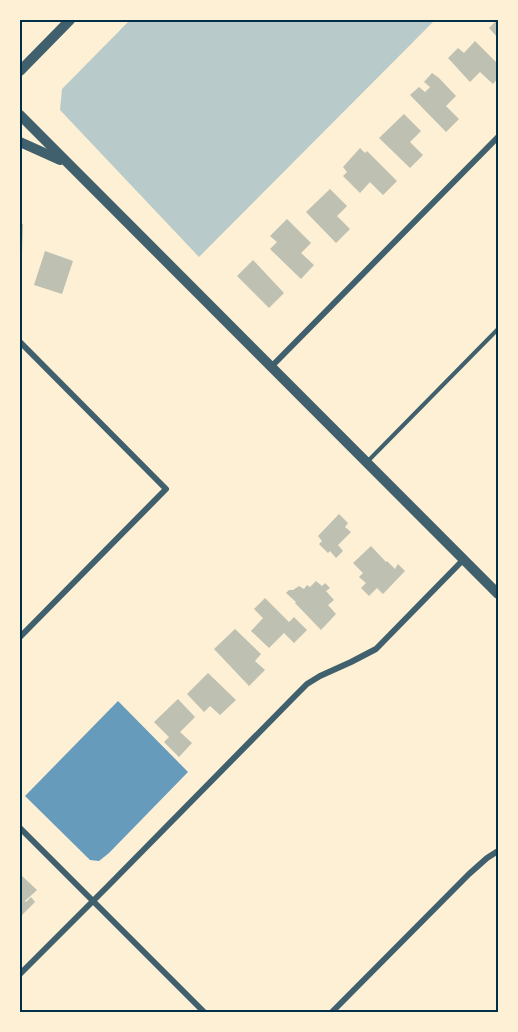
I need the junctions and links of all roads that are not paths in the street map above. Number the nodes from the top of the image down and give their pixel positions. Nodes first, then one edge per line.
1 (70, 20) edge
2 (20, 71) edge
3 (20, 115) edge
4 (498, 137) edge
5 (20, 142) edge
6 (67, 164) junction
7 (498, 329) edge
8 (20, 342) edge
9 (271, 367) junction
10 (367, 462) junction
11 (464, 559) junction
12 (498, 594) edge
13 (20, 637) edge
14 (20, 828) edge
15 (498, 851) edge
16 (93, 901) junction
17 (20, 974) edge
18 (204, 1012) edge
19 (332, 1012) edge

1 - 2 street
3 - 6 street
4 - 9 street
5 - 6 street
6 - 9 street
7 - 10 lane
8 - 13 street
9 - 10 street
10 - 11 street
11 - 12 street
11 - 16 street
14 - 16 street
15 - 19 street
16 - 17 street
16 - 18 street

